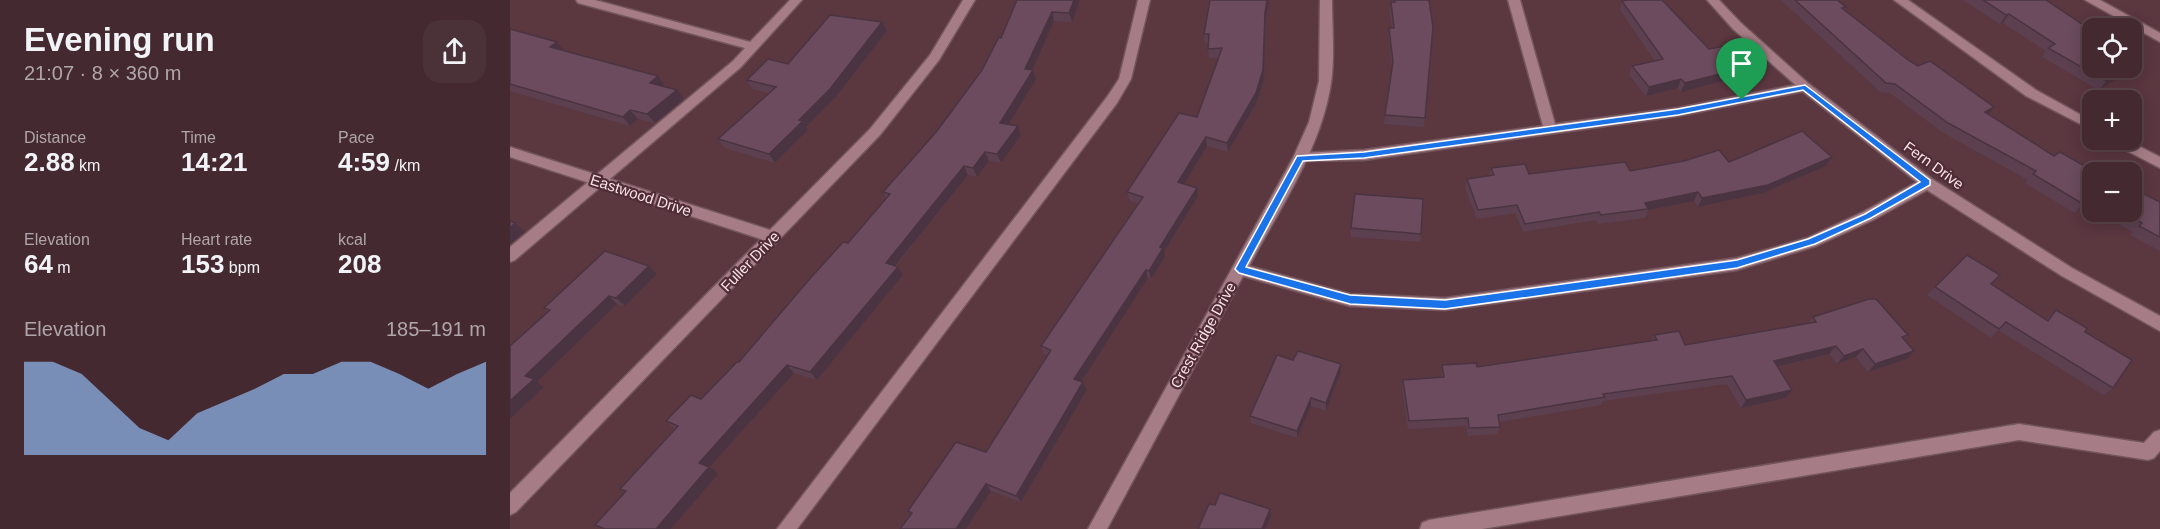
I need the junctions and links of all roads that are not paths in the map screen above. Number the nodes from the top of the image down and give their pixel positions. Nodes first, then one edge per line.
1 (582, 0) edge
2 (796, 0) edge
3 (969, 0) edge
4 (1144, 0) edge
5 (1326, 0) edge
6 (1514, 0) edge
7 (1713, 0) edge
8 (1900, 0) edge
9 (2091, 0) edge
10 (2160, 38) edge
11 (754, 47) junction
12 (1805, 87) junction
13 (2082, 121) edge
14 (1551, 129) junction
15 (2136, 150) edge
16 (510, 152) edge
17 (1300, 158) junction
18 (2160, 163) edge
19 (600, 181) junction
20 (1927, 183) junction
21 (773, 237) junction
22 (510, 256) edge
23 (1239, 269) junction
24 (2160, 324) edge
25 (2160, 438) edge
26 (510, 506) edge
27 (786, 529) edge
28 (1097, 529) edge
29 (1429, 529) edge

1 - 11 street
2 - 11 street
3 - 21 street, Fuller Drive
4 - 27 street
5 - 17 street, Crest Ridge Drive
6 - 14 street
7 - 12 street, Fern Drive
8 - 13 street
9 - 10 street
11 - 19 street
12 - 14 street
12 - 20 street, Fern Drive
14 - 17 street
15 - 18 street
16 - 19 street, Eastwood Drive
17 - 23 street, Crest Ridge Drive
19 - 21 street, Eastwood Drive
19 - 22 street
20 - 23 street
20 - 24 street, Fern Drive
21 - 26 street, Fuller Drive
23 - 28 street, Crest Ridge Drive
25 - 29 street

